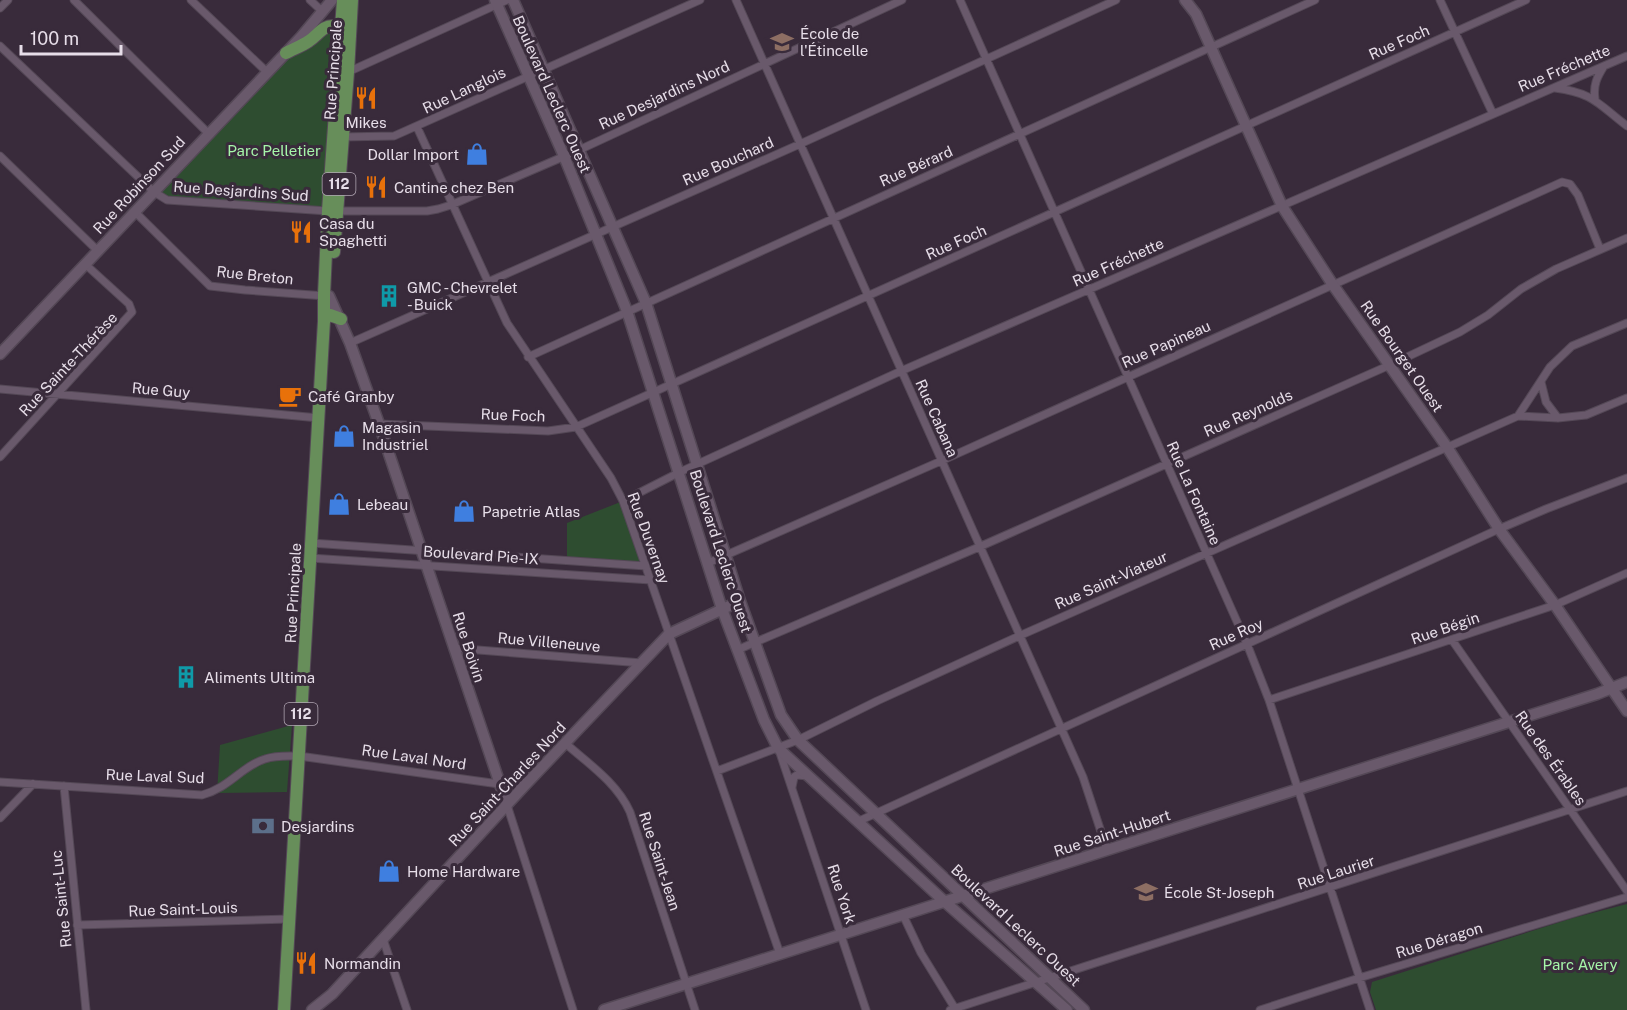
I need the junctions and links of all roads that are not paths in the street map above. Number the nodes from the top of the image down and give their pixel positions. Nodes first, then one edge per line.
1 (8, 0) edge
2 (74, 0) edge
3 (191, 0) edge
4 (310, 0) edge
5 (332, 0) edge
6 (341, 0) edge
7 (352, 0) edge
8 (513, 0) edge
9 (700, 0) edge
10 (736, 0) edge
11 (902, 0) edge
12 (960, 0) edge
13 (1116, 0) edge
14 (1185, 0) edge
15 (1315, 0) edge
16 (1440, 0) edge
17 (1526, 0) edge
18 (500, 2) edge
19 (0, 8) edge
20 (323, 12) junction
21 (1455, 32) junction
22 (301, 37) junction
23 (340, 37) junction
24 (0, 46) edge
25 (1211, 47) junction
26 (286, 53) junction
27 (1627, 56) edge
28 (986, 58) junction
29 (764, 63) junction
30 (1604, 66) junction
31 (543, 69) junction
32 (267, 72) junction
33 (348, 72) junction
34 (528, 75) junction
35 (1552, 88) junction
36 (1595, 99) junction
37 (1493, 114) junction
38 (1627, 126) edge
39 (417, 127) junction
40 (1245, 127) junction
41 (209, 134) junction
42 (1019, 134) junction
43 (338, 137) junction
44 (800, 144) junction
45 (579, 150) junction
46 (0, 156) edge
47 (564, 156) junction
48 (154, 192) junction
49 (451, 205) junction
50 (1282, 206) junction
51 (333, 211) junction
52 (135, 212) junction
53 (1055, 213) junction
54 (833, 218) junction
55 (614, 227) junction
56 (596, 234) junction
57 (1627, 238) edge
58 (1600, 249) junction
59 (98, 250) junction
60 (85, 264) junction
61 (487, 282) junction
62 (1333, 285) junction
63 (1089, 290) junction
64 (326, 296) junction
65 (868, 296) junction
66 (646, 303) junction
67 (627, 311) junction
68 (341, 319) junction
69 (324, 321) junction
70 (1627, 323) edge
71 (350, 343) junction
72 (0, 354) edge
73 (528, 357) junction
74 (1390, 365) junction
75 (901, 371) junction
76 (1127, 375) junction
77 (1541, 382) junction
78 (672, 383) junction
79 (0, 389) edge
80 (652, 392) junction
81 (56, 395) junction
82 (1627, 399) edge
83 (1518, 416) junction
84 (319, 418) junction
85 (1558, 418) junction
86 (379, 424) junction
87 (576, 427) junction
88 (1447, 447) junction
89 (0, 458) edge
90 (941, 461) junction
91 (1166, 463) junction
92 (697, 464) junction
93 (680, 472) junction
94 (1627, 478) edge
95 (623, 501) junction
96 (1499, 530) junction
97 (311, 543) junction
98 (361, 546) junction
99 (979, 547) junction
100 (422, 550) junction
101 (1206, 553) junction
102 (483, 554) junction
103 (726, 555) junction
104 (310, 558) junction
105 (537, 558) junction
106 (360, 561) junction
107 (578, 561) junction
108 (708, 563) junction
109 (426, 566) junction
110 (646, 566) junction
111 (483, 569) junction
112 (536, 573) junction
113 (1627, 573) edge
114 (577, 575) junction
115 (651, 580) junction
116 (740, 601) junction
117 (1555, 604) junction
118 (723, 609) junction
119 (669, 634) junction
120 (1019, 636) junction
121 (1452, 640) junction
122 (755, 642) junction
123 (1247, 644) junction
124 (453, 648) junction
125 (737, 650) junction
126 (642, 663) junction
127 (1627, 682) edge
128 (1612, 689) junction
129 (1269, 700) junction
130 (1627, 711) edge
131 (1509, 722) junction
132 (1060, 729) junction
133 (798, 740) junction
134 (565, 743) junction
135 (778, 748) junction
136 (299, 756) junction
137 (717, 771) junction
138 (808, 776) junction
139 (0, 782) edge
140 (33, 784) junction
141 (499, 784) junction
142 (526, 784) junction
143 (64, 786) junction
144 (792, 787) junction
145 (1298, 789) junction
146 (1627, 791) edge
147 (507, 806) junction
148 (1571, 810) junction
149 (874, 813) junction
150 (0, 818) edge
151 (859, 821) junction
152 (1107, 850) junction
153 (1329, 888) junction
154 (1627, 891) edge
155 (964, 896) junction
156 (1627, 897) edge
157 (945, 902) junction
158 (903, 915) junction
159 (289, 919) junction
160 (78, 925) junction
161 (841, 935) junction
162 (383, 939) junction
163 (780, 954) junction
164 (1050, 978) junction
165 (1359, 978) junction
166 (1037, 982) junction
167 (687, 984) junction
168 (954, 1009) edge
169 (86, 1010) edge
170 (284, 1010) edge
171 (312, 1010) edge
172 (407, 1010) edge
173 (573, 1010) edge
174 (604, 1010) edge
175 (695, 1010) edge
176 (866, 1010) edge
177 (1067, 1010) edge
178 (1084, 1010) edge
179 (1260, 1010) edge
180 (1370, 1010) edge

1 - 19 street
2 - 41 street
3 - 32 street
4 - 20 street
5 - 20 street, Rue Robinson Sud
6 - 22 street, Rue Robinson Sud
6 - 23 main road, Rue Principale / 112
7 - 33 main road, Rue Principale / 112
8 - 31 street, Boulevard Leclerc Ouest
9 - 31 street, Rue Langlois
10 - 29 street, Rue Cabana
11 - 29 street, Rue Desjardins Nord
12 - 28 street, Rue La Fontaine
13 - 28 street, Rue Bouchard
14 - 25 street, Rue Bourget Ouest
15 - 25 street, Rue Bérard
16 - 21 street
17 - 21 street, Rue Foch
18 - 33 street
18 - 34 street, Boulevard Leclerc Ouest
20 - 22 street, Rue Robinson Sud
21 - 37 street
21 - 40 street, Rue Foch
22 - 26 street, Rue Robinson Sud
23 - 26 main road
23 - 43 main road, Rue Principale / 112
24 - 48 street
25 - 40 street, Rue Bourget Ouest
25 - 42 street, Rue Bérard
26 - 32 street, Rue Robinson Sud
27 - 30 street, Rue Fréchette
28 - 42 street, Rue La Fontaine
28 - 44 street, Rue Bouchard
29 - 44 street, Rue Cabana
29 - 45 street, Rue Desjardins Nord
30 - 35 street, Rue Fréchette
30 - 36 street
31 - 34 street, Rue Langlois
31 - 45 street, Boulevard Leclerc Ouest
32 - 41 street, Rue Robinson Sud
33 - 43 main road, Rue Principale / 112
34 - 39 street, Rue Langlois
34 - 47 street, Boulevard Leclerc Ouest
35 - 36 street
35 - 37 street, Rue Fréchette
36 - 38 street
37 - 50 street, Rue Fréchette
39 - 43 street, Rue Langlois
39 - 49 street, Rue Duvernay
40 - 50 street, Rue Bourget Ouest
40 - 53 street, Rue Foch
41 - 48 street, Rue Robinson Sud
42 - 53 street, Rue La Fontaine
42 - 54 street, Rue Bérard
43 - 51 main road, Rue Principale / 112
44 - 54 street, Rue Cabana
44 - 55 street, Rue Bouchard
45 - 47 street, Rue Desjardins Nord
45 - 55 street, Boulevard Leclerc Ouest
46 - 59 street
47 - 49 street, Rue Desjardins Nord
47 - 56 street, Boulevard Leclerc Ouest
48 - 51 street, Rue Desjardins Sud
48 - 52 street, Rue Robinson Sud
49 - 51 street, Rue Desjardins Nord
49 - 61 street, Rue Duvernay
50 - 62 street, Rue Bourget Ouest
50 - 63 street, Rue Fréchette
51 - 64 main road, Rue Principale / 112
52 - 59 street, Rue Robinson Sud
52 - 64 street, Rue Breton
53 - 63 street, Rue La Fontaine
53 - 65 street, Rue Foch
54 - 65 street, Rue Cabana
54 - 66 street, Rue Bérard
55 - 56 street, Rue Bouchard
55 - 66 street, Boulevard Leclerc Ouest
56 - 61 street, Rue Bouchard
56 - 67 street, Boulevard Leclerc Ouest
57 - 58 street, Rue Reynolds
58 - 62 street, Rue Papineau
58 - 74 street, Rue Reynolds
59 - 60 street, Rue Robinson Sud
60 - 72 street, Rue Robinson Sud
60 - 81 street, Rue Sainte-Thérèse
61 - 71 street, Rue Bouchard
61 - 73 street, Rue Duvernay
62 - 74 street, Rue Bourget Ouest
62 - 76 street, Rue Papineau
63 - 75 street, Rue Fréchette
63 - 76 street, Rue La Fontaine
64 - 68 street, Rue Boivin
64 - 69 main road, Rue Principale / 112
65 - 75 street, Rue Cabana
65 - 78 street, Rue Foch
66 - 67 street, Rue Bérard
66 - 78 street, Boulevard Leclerc Ouest
67 - 73 street, Rue Bérard
67 - 80 street, Boulevard Leclerc Ouest
68 - 69 main road
68 - 71 street, Rue Boivin
69 - 84 main road, Rue Principale / 112
70 - 77 street
71 - 86 street, Rue Boivin
73 - 87 street, Rue Duvernay
74 - 88 street, Rue Bourget Ouest
74 - 91 street, Rue Reynolds
75 - 90 street, Rue Cabana
75 - 92 street, Rue Fréchette
76 - 90 street, Rue Papineau
76 - 91 street, Rue La Fontaine
77 - 83 street
77 - 85 street
78 - 80 street, Rue Foch
78 - 92 street, Boulevard Leclerc Ouest
79 - 81 street, Rue Guy
80 - 87 street, Rue Foch
80 - 93 street, Boulevard Leclerc Ouest
81 - 84 street, Rue Guy
81 - 89 street, Rue Sainte-Thérèse
82 - 85 street
83 - 85 street
83 - 88 street, Rue Saint-Viateur
84 - 97 main road, Rue Principale / 112
86 - 87 street, Rue Foch
86 - 100 street, Rue Boivin
87 - 95 street, Rue Duvernay
88 - 96 street, Rue Bourget Ouest
88 - 101 street, Rue Saint-Viateur
90 - 99 street, Rue Cabana
90 - 103 street, Rue Papineau
91 - 99 street, Rue Reynolds
91 - 101 street, Rue La Fontaine
92 - 93 street, Rue Fréchette
92 - 103 street, Boulevard Leclerc Ouest
93 - 95 street, Rue Fréchette
93 - 108 street, Boulevard Leclerc Ouest
94 - 96 street, Rue Roy
95 - 110 street, Rue Duvernay
96 - 117 street, Rue Bourget Ouest
96 - 123 street, Rue Roy
97 - 98 street, Boulevard Pie-IX
97 - 104 main road, Rue Principale / 112
98 - 100 street, Boulevard Pie-IX
98 - 106 street
99 - 120 street, Rue Cabana
99 - 122 street, Rue Reynolds
100 - 102 street, Boulevard Pie-IX
100 - 109 street, Rue Boivin
101 - 120 street, Rue Saint-Viateur
101 - 123 street, Rue La Fontaine
102 - 105 street, Boulevard Pie-IX
102 - 111 street
103 - 108 street, Rue Papineau
103 - 116 street, Boulevard Leclerc Ouest
104 - 106 street, Boulevard Pie-IX
104 - 136 main road, Rue Principale / 112
105 - 107 street, Boulevard Pie-IX
105 - 112 street
106 - 109 street, Boulevard Pie-IX
107 - 110 street, Boulevard Pie-IX
107 - 114 street
108 - 118 street, Boulevard Leclerc Ouest
109 - 111 street, Boulevard Pie-IX
109 - 124 street, Rue Boivin
110 - 115 street, Rue Duvernay
111 - 112 street, Boulevard Pie-IX
112 - 114 street, Boulevard Pie-IX
113 - 117 street, Rue Bégin
114 - 115 street, Boulevard Pie-IX
115 - 119 street, Rue Duvernay
116 - 118 street, Rue Saint-Charles Nord
116 - 122 street, Boulevard Leclerc Ouest
117 - 121 street, Rue Bégin
117 - 128 street, Rue Bourget Ouest
118 - 119 street, Rue Saint-Charles Nord
118 - 125 street, Boulevard Leclerc Ouest
119 - 126 street, Rue Saint-Charles Nord
119 - 137 street, Rue Duvernay
120 - 132 street, Rue Cabana
120 - 133 street, Rue Saint-Viateur
121 - 129 street, Rue Bégin
121 - 131 street, Rue des Érables
122 - 125 street, Rue Reynolds
122 - 133 street, Boulevard Leclerc Ouest
123 - 129 street, Rue La Fontaine
123 - 132 street, Rue Roy
124 - 126 street, Rue Villeneuve
124 - 141 street, Rue Boivin
125 - 135 street, Boulevard Leclerc Ouest
126 - 134 street, Rue Saint-Charles Nord
127 - 128 street, Rue Saint-Hubert
128 - 130 street, Rue Bourget Ouest
128 - 131 street, Rue Saint-Hubert
129 - 145 street, Rue La Fontaine
131 - 145 street, Rue Saint-Hubert
131 - 148 street, Rue des Érables
132 - 149 street, Rue Roy
132 - 152 street, Rue Cabana
133 - 135 street, Rue Saint-Viateur
133 - 149 street, Boulevard Leclerc Ouest
134 - 142 street, Rue Saint-Charles Nord
134 - 167 street, Rue Saint-Jean
135 - 137 street, Rue Saint-Viateur
135 - 138 street, Boulevard Leclerc Ouest
135 - 144 street, Rue York
136 - 141 street, Rue Laval Nord
136 - 143 street, Rue Laval Sud
136 - 159 main road, Rue Principale / 112
137 - 163 street, Rue Duvernay
138 - 144 street
138 - 151 street, Boulevard Leclerc Ouest
139 - 140 street, Rue Laval Sud
140 - 143 street, Rue Laval Sud
140 - 150 street
141 - 142 street, Rue Laval Nord
141 - 147 street, Rue Boivin
142 - 147 street, Rue Saint-Charles Nord
143 - 160 street, Rue Saint-Luc
144 - 161 street, Rue York
145 - 152 street, Rue Saint-Hubert
145 - 153 street, Rue La Fontaine
146 - 148 street, Rue Laurier
147 - 162 street, Rue Saint-Charles Nord
147 - 173 street, Rue Boivin
148 - 153 street, Rue Laurier
148 - 154 street, Rue des Érables
149 - 151 street, Rue Roy
149 - 155 street, Boulevard Leclerc Ouest
151 - 157 street, Boulevard Leclerc Ouest
152 - 155 street, Rue Saint-Hubert
153 - 164 street, Rue Laurier
153 - 165 street, Rue La Fontaine
155 - 157 street, Rue Saint-Hubert
155 - 164 street, Boulevard Leclerc Ouest
156 - 165 street, Rue Déragon
157 - 158 street, Rue Saint-Hubert
157 - 166 street, Boulevard Leclerc Ouest
158 - 161 street, Rue Saint-Hubert
158 - 168 street
159 - 160 street, Rue Saint-Louis
159 - 170 main road, Rue Principale / 112
160 - 169 street, Rue Saint-Luc
161 - 163 street, Rue Saint-Hubert
161 - 176 street, Rue York
162 - 171 street, Rue Saint-Charles Nord
162 - 172 street
163 - 167 street, Rue Saint-Hubert
164 - 166 street, Rue Laurier
164 - 178 street, Boulevard Leclerc Ouest
165 - 179 street, Rue Déragon
165 - 180 street, Rue La Fontaine
166 - 168 street, Rue Laurier
166 - 177 street, Boulevard Leclerc Ouest
167 - 174 street, Rue Saint-Hubert
167 - 175 street, Rue Saint-Jean

